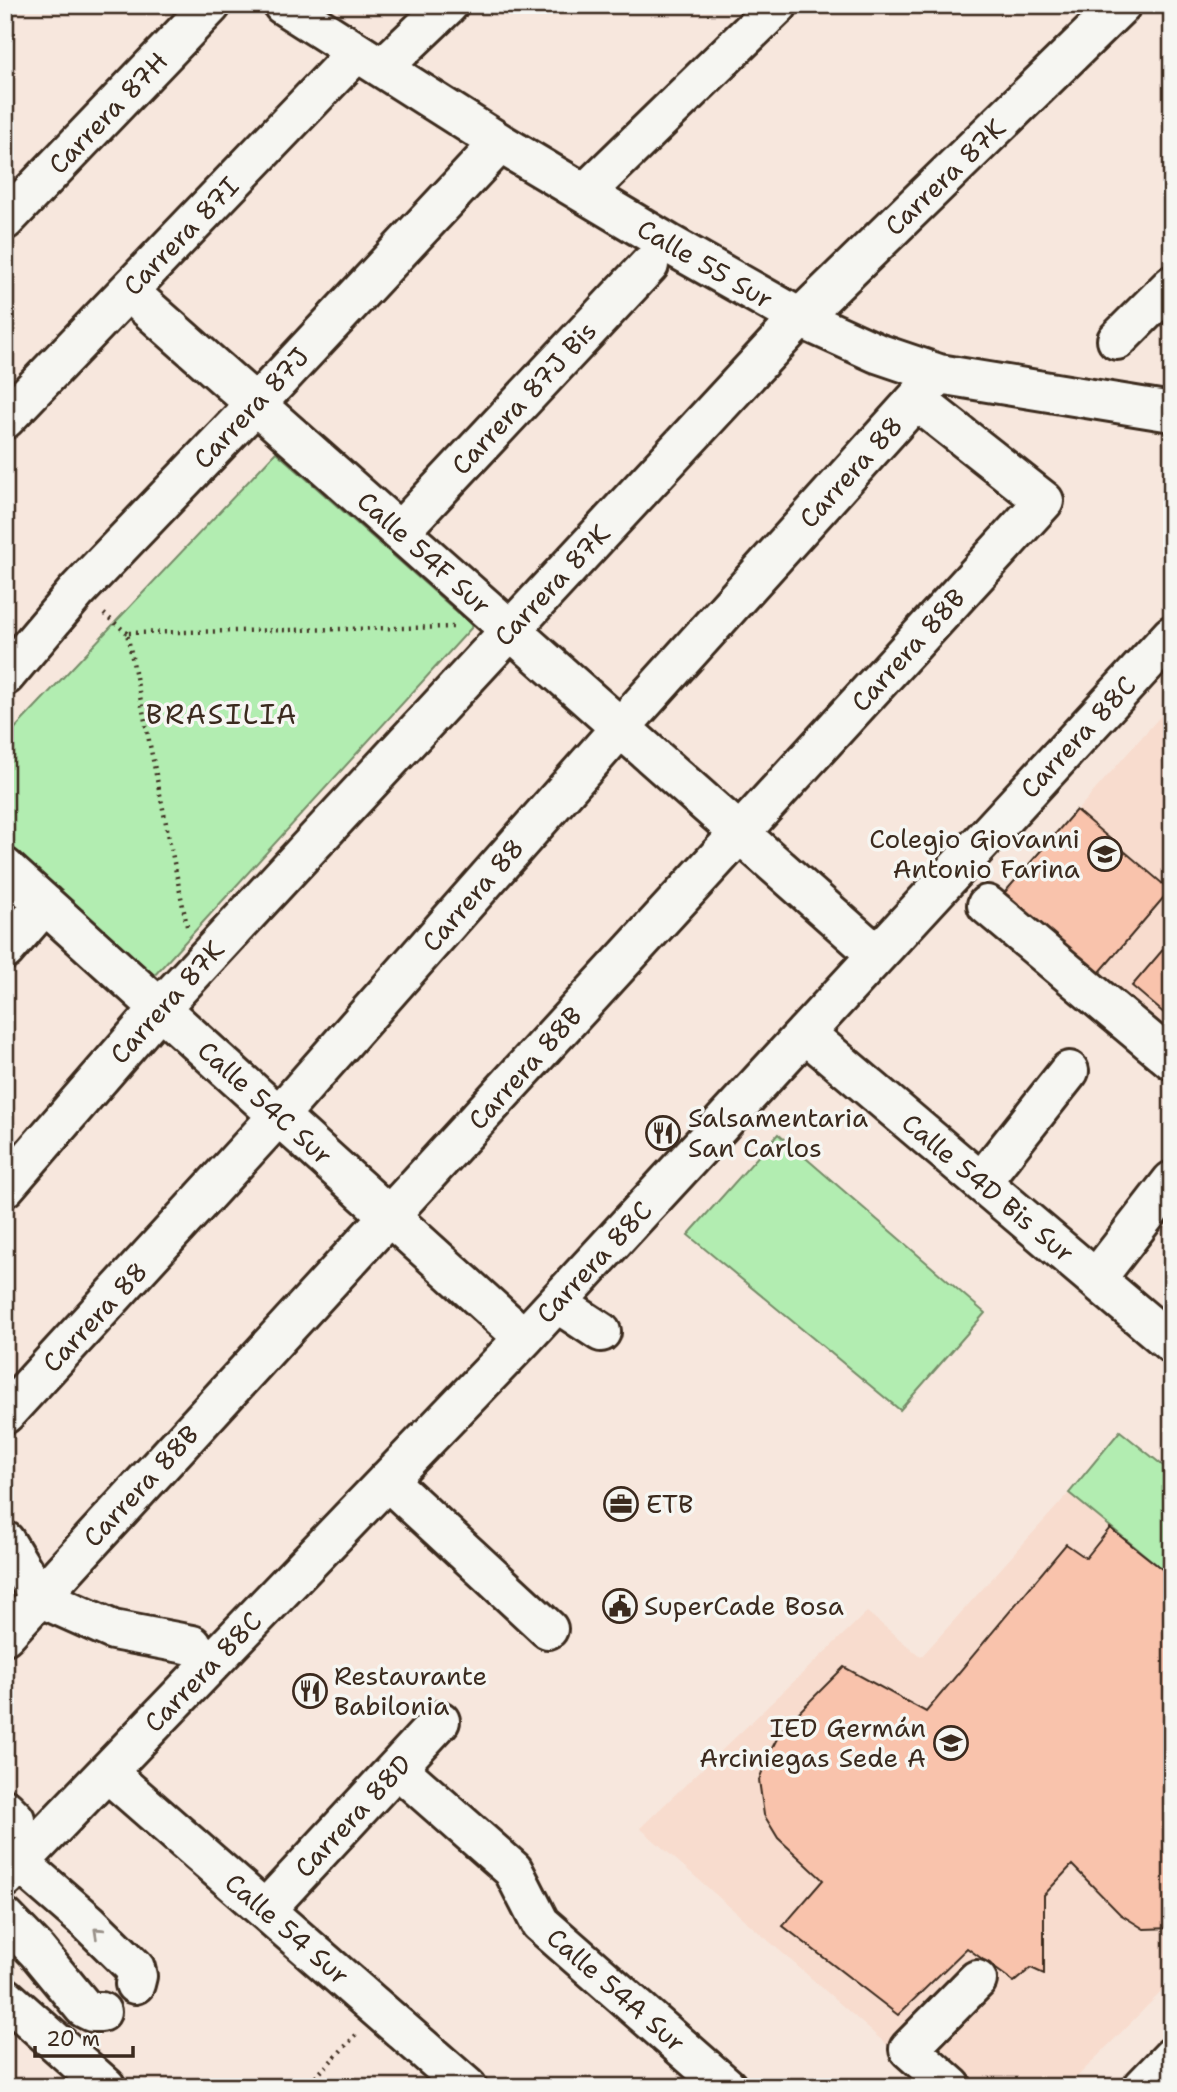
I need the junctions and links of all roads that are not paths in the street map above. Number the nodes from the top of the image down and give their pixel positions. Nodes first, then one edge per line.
1 (211, 5) edge
2 (283, 5) edge
3 (448, 5) edge
4 (778, 5) edge
5 (1121, 5) edge
6 (370, 60) junction
7 (500, 142) junction
8 (585, 193) junction
9 (5, 220) edge
10 (649, 265) dead end
11 (1172, 285) edge
12 (128, 291) junction
13 (800, 318) junction
14 (1117, 340) dead end
15 (928, 387) junction
16 (256, 404) junction
17 (1172, 412) edge
18 (5, 419) edge
19 (400, 531) junction
20 (511, 630) junction
21 (1172, 635) edge
22 (5, 676) edge
23 (621, 727) junction
24 (740, 833) junction
25 (5, 868) edge
26 (45, 904) junction
27 (986, 905) dead end
28 (5, 950) edge
29 (877, 955) junction
30 (160, 1008) junction
31 (805, 1033) junction
32 (1172, 1060) edge
33 (1069, 1071) dead end
34 (279, 1115) junction
35 (1172, 1181) edge
36 (981, 1182) junction
37 (5, 1187) edge
38 (390, 1216) junction
39 (1096, 1279) junction
40 (557, 1303) junction
41 (601, 1332) dead end
42 (524, 1338) junction
43 (1172, 1343) edge
44 (5, 1414) edge
45 (387, 1480) junction
46 (5, 1541) edge
47 (39, 1597) junction
48 (548, 1629) dead end
49 (5, 1635) edge
50 (192, 1645) dead end
51 (440, 1721) dead end
52 (397, 1768) junction
53 (107, 1772) junction
54 (12, 1870) edge
55 (265, 1910) junction
56 (5, 1918) edge
57 (977, 1980) dead end
58 (135, 1984) dead end
59 (5, 1997) edge
60 (100, 2012) dead end
61 (1172, 2057) edge
62 (105, 2086) edge
63 (467, 2087) edge
64 (726, 2087) edge
65 (951, 2087) edge
66 (1143, 2087) edge

1 - 9 street, Carrera 87H
2 - 6 street, Calle 55 Sur
3 - 6 street, Carrera 87I
4 - 8 street
5 - 13 street, Carrera 87K
6 - 7 street, Calle 55 Sur
6 - 12 street, Carrera 87I
7 - 8 street, Calle 55 Sur
7 - 16 street, Carrera 87J
8 - 13 street, Calle 55 Sur
10 - 19 street, Carrera 87J Bis
11 - 14 street
12 - 16 street, Calle 54F Sur
12 - 18 street, Carrera 87I
13 - 15 street, Calle 55 Sur
13 - 20 street, Carrera 87K
15 - 17 street, Calle 55 Sur
15 - 23 street, Carrera 88
15 - 24 street, Carrera 88B
16 - 19 street, Calle 54F Sur
16 - 22 street, Carrera 87J
19 - 20 street, Calle 54F Sur
20 - 23 street, Calle 54F Sur
20 - 30 street, Carrera 87K
21 - 29 street, Carrera 88C
23 - 24 street, Calle 54F Sur
23 - 34 street, Carrera 88
24 - 29 street, Calle 54F Sur
24 - 38 street, Carrera 88B
25 - 26 street, Calle 54C Sur
26 - 28 street
26 - 30 street, Calle 54C Sur
27 - 32 street
29 - 31 street, Carrera 88C
30 - 34 street, Calle 54C Sur
30 - 37 street, Carrera 87K
31 - 36 street, Calle 54D Bis Sur
31 - 40 street, Carrera 88C
33 - 36 street
34 - 38 street, Calle 54C Sur
34 - 44 street, Carrera 88
35 - 39 street
36 - 39 street, Calle 54D Bis Sur
38 - 42 street, Calle 54C Sur
38 - 47 street, Carrera 88B
39 - 43 street, Calle 54D Bis Sur
40 - 41 street
40 - 42 street, Carrera 88C
42 - 45 street, Carrera 88C
45 - 48 street
45 - 53 street, Carrera 88C
46 - 47 street
47 - 49 street, Carrera 88B
47 - 50 street
51 - 52 street, Carrera 88D
52 - 55 street, Carrera 88D
52 - 64 street, Calle 54A Sur
53 - 54 street, Carrera 88C
53 - 55 street, Calle 54 Sur
58 -> 54 street
55 - 63 street, Calle 54 Sur
56 - 60 street
57 - 65 street
59 - 62 street
61 - 66 street

